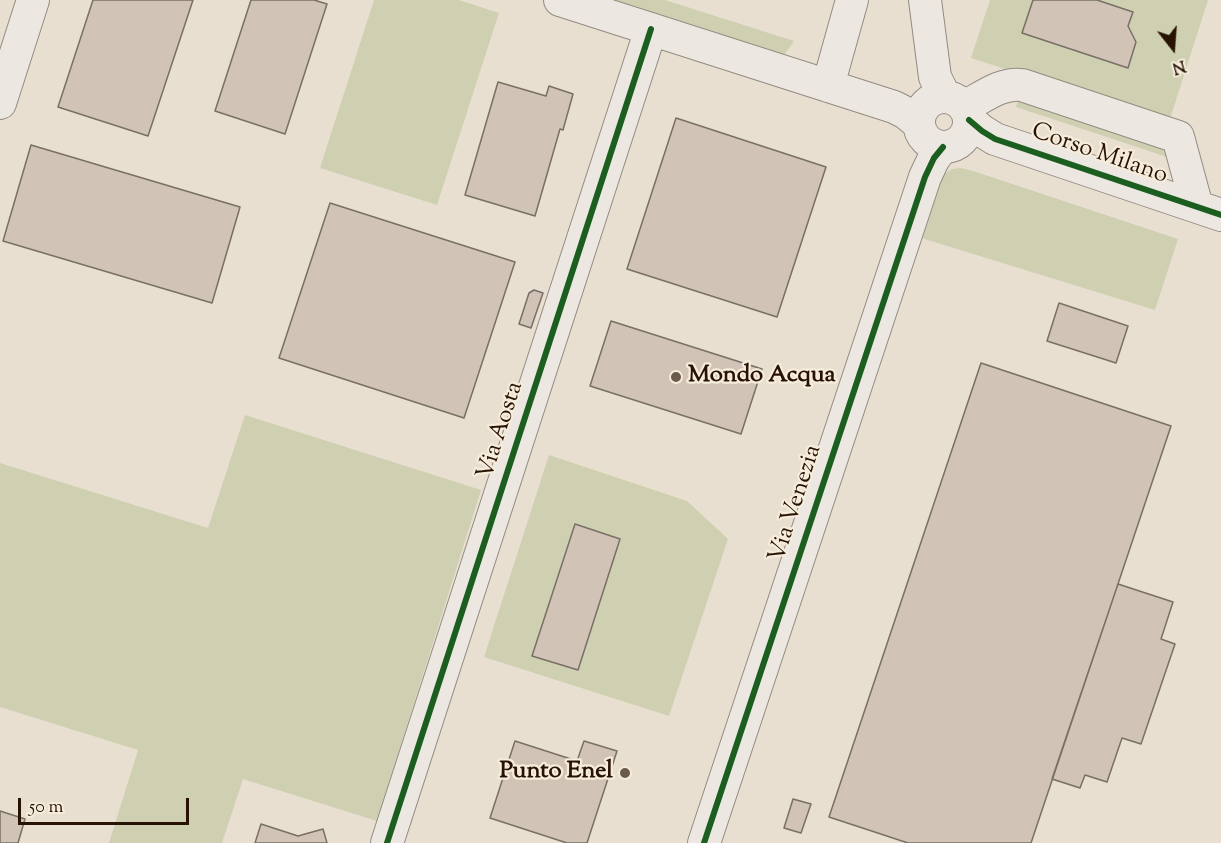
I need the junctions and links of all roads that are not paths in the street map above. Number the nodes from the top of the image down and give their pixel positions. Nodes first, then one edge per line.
1 (33, 0) edge
2 (560, 0) edge
3 (852, 0) edge
4 (925, 0) edge
5 (651, 29) junction
6 (828, 86) junction
7 (0, 103) edge
8 (939, 121) junction
9 (1209, 211) edge
10 (387, 843) edge
11 (704, 843) edge

1 - 7 street
2 - 5 street, Corso Milano
3 - 6 street
4 - 8 street
5 - 6 street, Corso Milano
5 - 10 street, Via Aosta
6 - 8 street, Corso Milano
8 - 9 street, Corso Milano
8 - 9 street
8 - 11 street, Via Venezia

